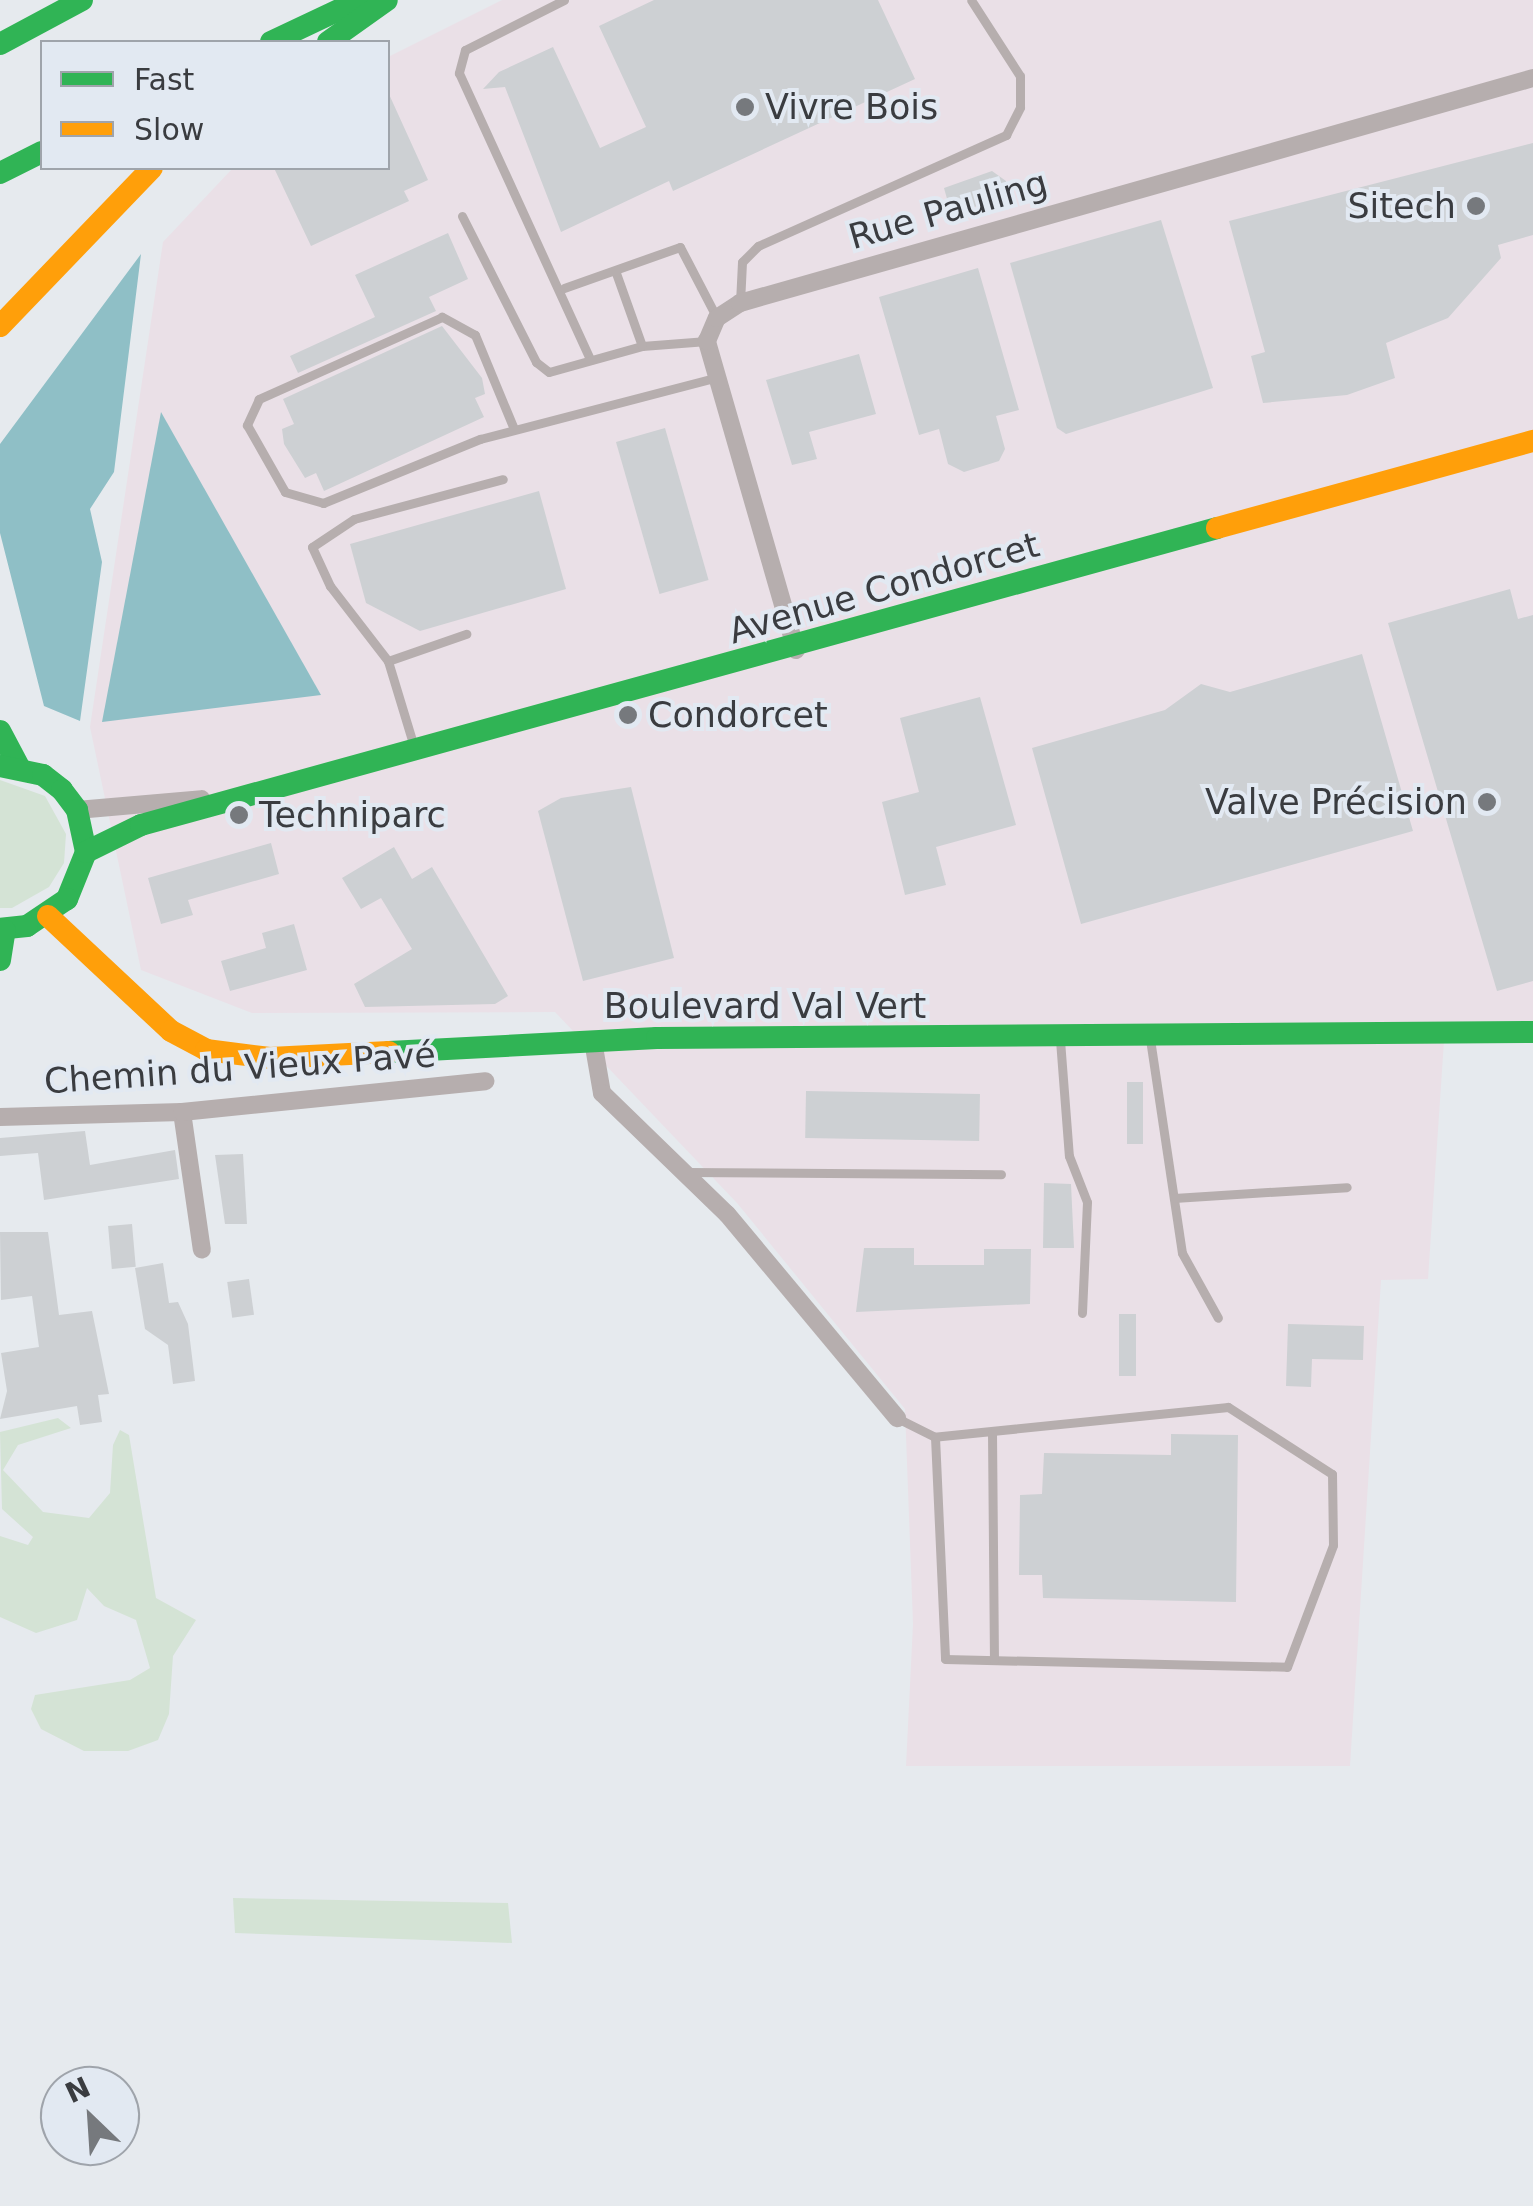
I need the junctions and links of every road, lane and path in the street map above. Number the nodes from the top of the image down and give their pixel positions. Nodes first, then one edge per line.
1 (82, 0) edge
2 (360, 0) edge
3 (387, 0) edge
4 (564, 0) edge
5 (971, 0) edge
6 (275, 40) edge
7 (331, 40) edge
8 (0, 44) edge
9 (1533, 78) edge
10 (40, 153) edge
11 (150, 170) edge
12 (0, 173) edge
13 (462, 216) dead end
14 (616, 273) junction
15 (564, 288) junction
16 (740, 303) junction
17 (718, 318) junction
18 (0, 326) edge
19 (707, 341) junction
20 (642, 346) junction
21 (590, 360) junction
22 (718, 377) junction
23 (514, 429) junction
24 (1533, 441) edge
25 (503, 479) dead end
26 (466, 634) dead end
27 (796, 650) junction
28 (388, 661) junction
29 (0, 730) edge
30 (416, 752) junction
31 (10, 766) edge
32 (252, 797) junction
33 (77, 810) junction
34 (86, 852) junction
35 (48, 916) junction
36 (2, 929) edge
37 (0, 960) edge
38 (1533, 1032) edge
39 (1150, 1039) junction
40 (1060, 1040) junction
41 (593, 1041) junction
42 (486, 1080) dead end
43 (182, 1112) junction
44 (0, 1118) edge
45 (687, 1172) junction
46 (1001, 1174) dead end
47 (1347, 1187) dead end
48 (1174, 1198) junction
49 (202, 1250) dead end
50 (1082, 1313) dead end
51 (1218, 1318) dead end
52 (897, 1418) joint
53 (992, 1432) junction
54 (935, 1437) junction
55 (994, 1660) junction

1 - 8 main road
2 - 6 main road
3 - 7 main road
4 - 15 lane
5 - 16 lane
9 - 16 street, Rue Pauling
10 - 12 main road
11 - 18 main road
13 - 21 lane
14 - 15 lane
14 - 17 lane
14 - 20 lane
15 - 21 lane
16 - 17 street, Rue Pauling
17 - 19 street
19 - 20 lane
19 - 22 street
20 - 21 lane
22 - 23 lane
22 - 27 street
23 - 23 lane
24 - 27 main road, Avenue Condorcet
25 - 28 lane
26 - 28 lane
27 - 30 main road, Avenue Condorcet
28 - 30 lane
29 - 31 main road
30 - 32 main road, Avenue Condorcet
31 - 33 main road
32 - 33 street, Avenue Condorcet
32 - 34 main road, Avenue Condorcet
33 - 34 main road
34 - 35 main road
35 - 36 main road
35 - 41 main road, Boulevard Val Vert
36 - 37 main road
38 - 39 main road, Boulevard Val Vert
39 - 40 main road, Boulevard Val Vert
39 - 48 lane
40 - 41 main road, Boulevard Val Vert
40 - 50 lane
41 - 45 street
42 - 43 street, Chemin du Vieux Pavé
43 - 44 street, Chemin du Vieux Pavé
43 - 49 street
45 - 46 lane
45 - 52 street
47 - 48 lane
48 - 51 lane
52 - 54 lane
53 - 54 lane
53 - 55 lane
53 - 55 lane
54 - 55 lane

